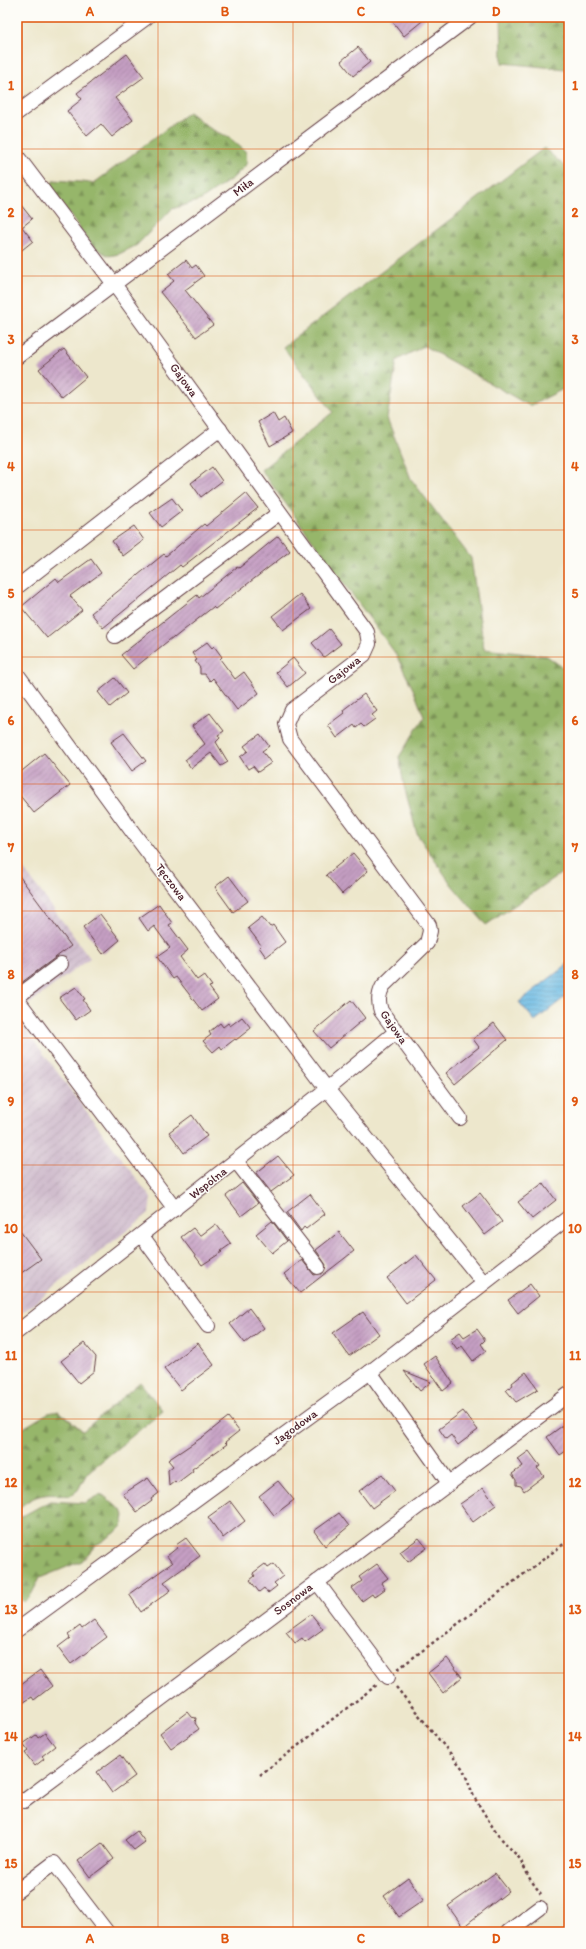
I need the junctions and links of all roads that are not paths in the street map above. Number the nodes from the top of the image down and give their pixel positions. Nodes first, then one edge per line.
1 (147, 17) edge
2 (470, 17) edge
3 (17, 113) edge
4 (17, 156) edge
5 (114, 284) junction
6 (17, 357) edge
7 (220, 429) junction
8 (279, 513) junction
9 (17, 587) edge
10 (115, 636) dead end
11 (17, 674) edge
12 (61, 964) dead end
13 (19, 1001) edge
14 (397, 1031) junction
15 (327, 1089) junction
16 (460, 1118) dead end
17 (236, 1161) junction
18 (175, 1209) junction
19 (569, 1217) edge
20 (142, 1236) junction
21 (318, 1267) dead end
22 (483, 1282) junction
23 (208, 1326) dead end
24 (17, 1332) edge
25 (370, 1372) junction
26 (569, 1394) edge
27 (449, 1483) junction
28 (317, 1582) junction
29 (17, 1630) edge
30 (388, 1677) road end
31 (17, 1799) edge
32 (17, 1892) edge
33 (540, 1908) road end
34 (107, 1932) edge
35 (508, 1932) edge

1 - 3 street
2 - 5 street, Miła
4 - 5 street, Gajowa
5 - 6 street, Miła
5 - 7 street, Gajowa
7 - 8 street, Gajowa
7 - 9 street
8 - 10 street
8 - 14 street, Gajowa
11 - 15 street, Tęczowa
12 - 13 street
13 - 18 street
14 - 15 street, Wspólna
14 - 16 street, Gajowa
15 - 17 street, Wspólna
15 - 22 street, Tęczowa
17 - 18 street, Wspólna
17 - 21 street
18 - 20 street, Wspólna
19 - 22 street, Jagodowa
20 - 23 street
20 - 24 street, Wspólna
22 - 25 street, Jagodowa
25 - 27 street
25 - 29 street, Jagodowa
26 - 27 street, Sosnowa
27 - 28 street, Sosnowa
28 - 30 street
28 - 31 street, Sosnowa
32 - 34 street
33 - 35 street

